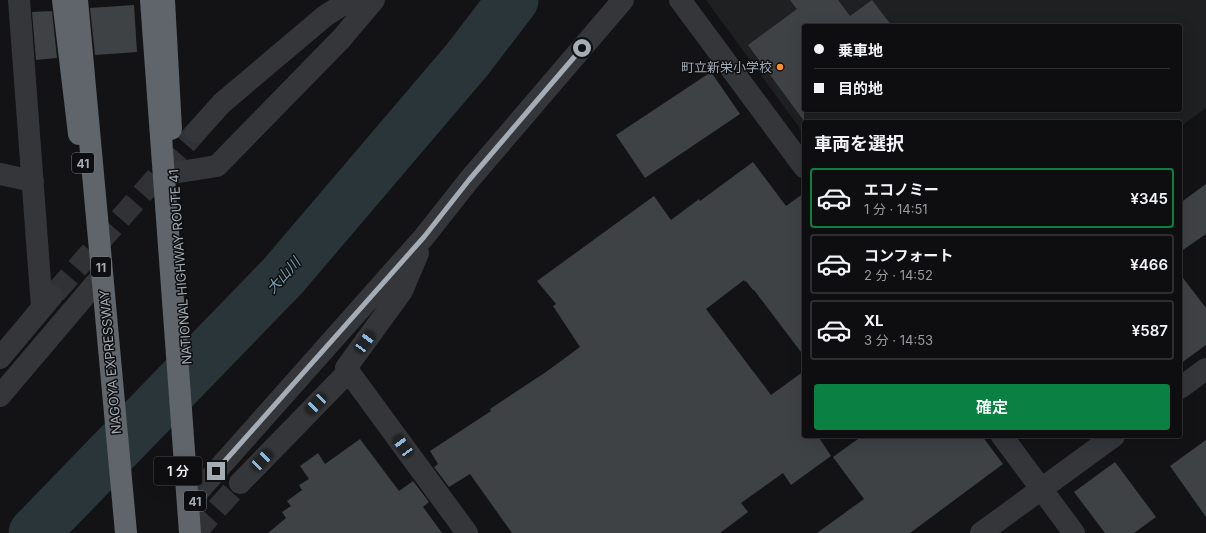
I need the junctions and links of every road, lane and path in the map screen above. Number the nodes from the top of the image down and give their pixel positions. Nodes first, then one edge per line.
1 (19, 0) edge
2 (63, 0) edge
3 (77, 0) edge
4 (151, 0) edge
5 (164, 0) edge
6 (350, 0) edge
7 (374, 0) edge
8 (623, 0) edge
9 (680, 0) edge
10 (196, 132) tunnel mouth
11 (802, 165) edge
12 (173, 173) junction
13 (0, 174) edge
14 (33, 180) junction
15 (424, 237) junction
16 (95, 284) junction
17 (0, 358) edge
18 (1206, 369) edge
19 (349, 371) junction
20 (1182, 387) edge
21 (0, 396) edge
22 (1003, 438) edge
23 (1111, 438) edge
24 (240, 483) tunnel mouth
25 (1041, 489) junction
26 (195, 495) junction
27 (117, 533) edge
28 (126, 533) edge
29 (190, 533) edge
30 (198, 533) edge
31 (467, 533) edge
32 (981, 533) edge
33 (1074, 533) edge

1 - 14 street
2 - 16 highway, 41
3 - 28 highway, NAGOYA EXPRESSWAY / 11, bridge
4 - 29 highway, bridge
5 - 12 highway, NATIONAL HIGHWAY ROUTE 41 / 41
6 - 10 street
7 - 12 street
8 - 15 street
9 - 11 street
12 - 26 highway, NATIONAL HIGHWAY ROUTE 41 / 41
13 - 14 street
14 - 17 street
15 - 19 street
15 - 26 street
16 - 21 street
16 - 27 highway, 41
18 - 20 street
19 - 24 street
19 - 31 street
22 - 25 street
23 - 25 street
25 - 32 street
25 - 33 street
26 - 30 highway, NATIONAL HIGHWAY ROUTE 41 / 41

